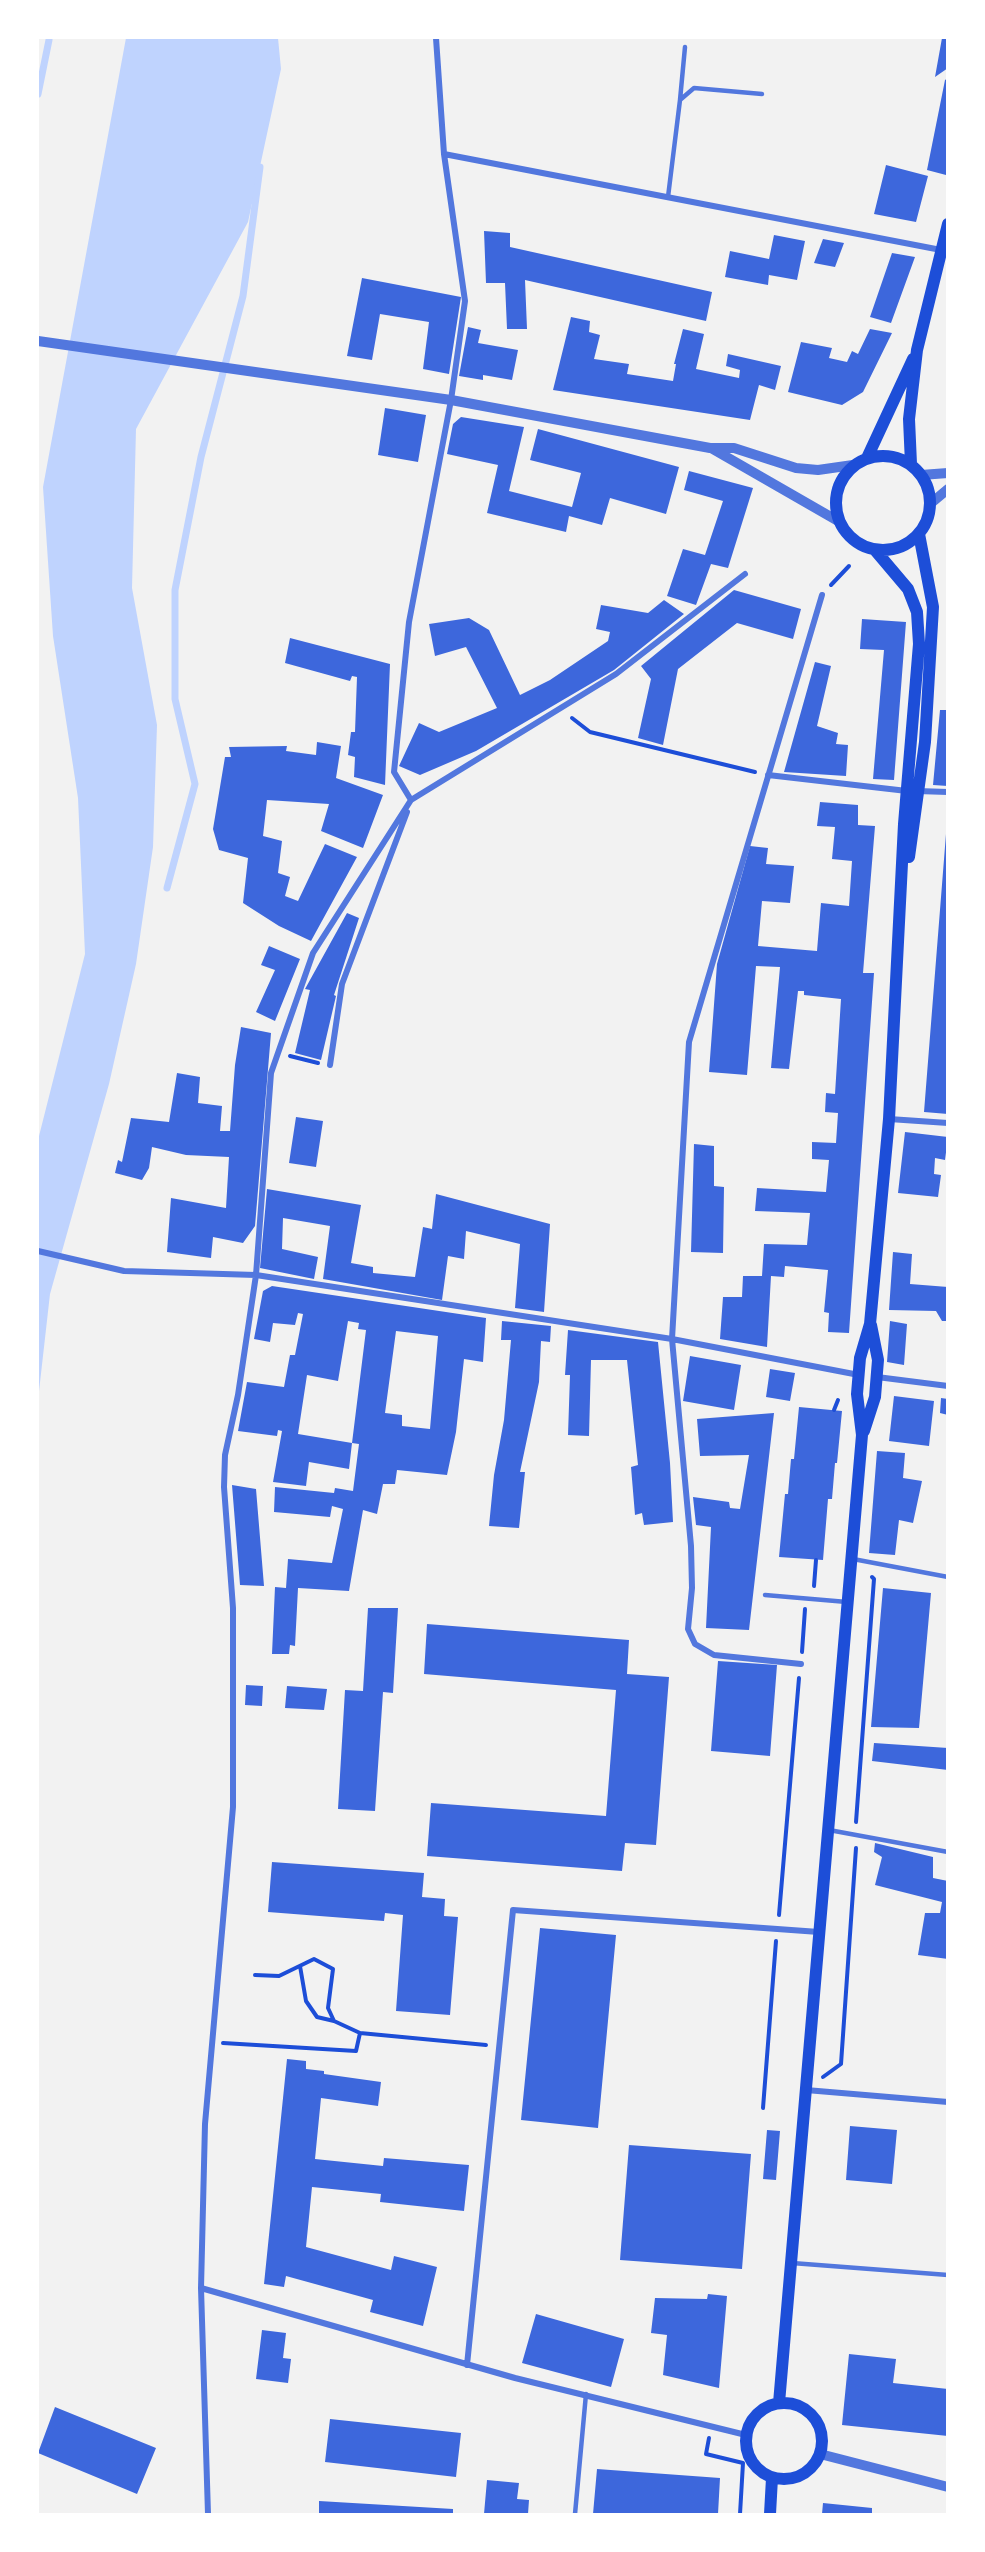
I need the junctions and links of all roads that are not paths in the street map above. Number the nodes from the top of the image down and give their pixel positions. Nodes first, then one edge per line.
1 (436, 38) edge
2 (685, 47) dead end
3 (762, 94) dead end
4 (680, 100) junction
5 (444, 154) junction
6 (668, 198) junction
7 (948, 224) edge
8 (941, 250) junction
9 (38, 341) edge
10 (918, 350) junction
11 (451, 400) junction
12 (710, 448) junction
13 (867, 458) junction
14 (911, 464) junction
15 (853, 465) junction
16 (948, 473) edge
17 (921, 475) junction
18 (948, 489) edge
19 (930, 504) junction
20 (838, 521) junction
21 (919, 534) junction
22 (875, 550) junction
23 (745, 574) dead end
24 (822, 595) road end
25 (768, 775) junction
26 (906, 791) junction
27 (920, 791) junction
28 (948, 792) edge
29 (411, 800) junction
30 (901, 914) junction
31 (330, 1065) road end
32 (889, 1119) junction
33 (948, 1123) edge
34 (38, 1251) edge
35 (255, 1275) junction
36 (870, 1324) junction
37 (672, 1339) junction
38 (859, 1375) junction
39 (877, 1377) junction
40 (948, 1386) edge
41 (862, 1435) junction
42 (851, 1558) junction
43 (948, 1577) edge
44 (765, 1595) dead end
45 (847, 1602) junction
46 (801, 1664) road end
47 (829, 1830) junction
48 (948, 1852) edge
49 (820, 1932) junction
50 (806, 2090) junction
51 (948, 2102) edge
52 (791, 2263) junction
53 (948, 2275) edge
54 (201, 2288) junction
55 (467, 2365) junction
56 (586, 2394) junction
57 (779, 2403) junction
58 (746, 2435) junction
59 (820, 2454) junction
60 (772, 2478) junction
61 (948, 2487) edge
62 (208, 2514) edge
63 (575, 2514) edge
64 (770, 2514) edge

1 - 5 street
2 - 4 lane
3 - 4 lane
4 - 6 lane
5 - 6 street
5 - 11 street
6 - 8 street
7 - 8 main road
8 - 10 main road
9 - 11 street
10 - 13 main road
10 - 14 main road
11 - 12 street
11 - 29 street
12 - 15 street
12 - 20 street
13 - 14 main road
13 - 15 main road
14 - 17 main road
15 - 20 main road
16 - 17 street
17 - 19 main road
18 - 19 street
19 - 21 main road
20 - 22 main road
21 - 22 main road
21 - 27 main road
22 - 26 main road
23 - 29 street
24 - 25 street
25 - 26 street
25 - 37 street
26 - 27 street
26 - 30 main road
27 - 28 street
27 - 30 main road
29 - 31 street
29 - 35 street
30 - 32 main road
32 - 33 street
32 - 36 main road
34 - 35 street
35 - 37 street
35 - 54 street
36 - 38 main road
36 - 39 main road
37 - 38 street
37 - 46 street
38 - 41 main road
39 - 40 street
39 - 41 main road
41 - 42 main road
42 - 43 lane
42 - 45 main road
44 - 45 lane
45 - 47 main road
47 - 48 lane
47 - 49 main road
49 - 50 main road
49 - 55 street
50 - 51 street
50 - 52 main road
52 - 53 lane
52 - 57 main road
54 - 55 street
54 - 62 street
55 - 56 street
56 - 58 street
56 - 63 lane
57 - 58 main road
57 - 59 main road
58 - 60 main road
59 - 60 main road
59 - 61 street
60 - 64 main road

